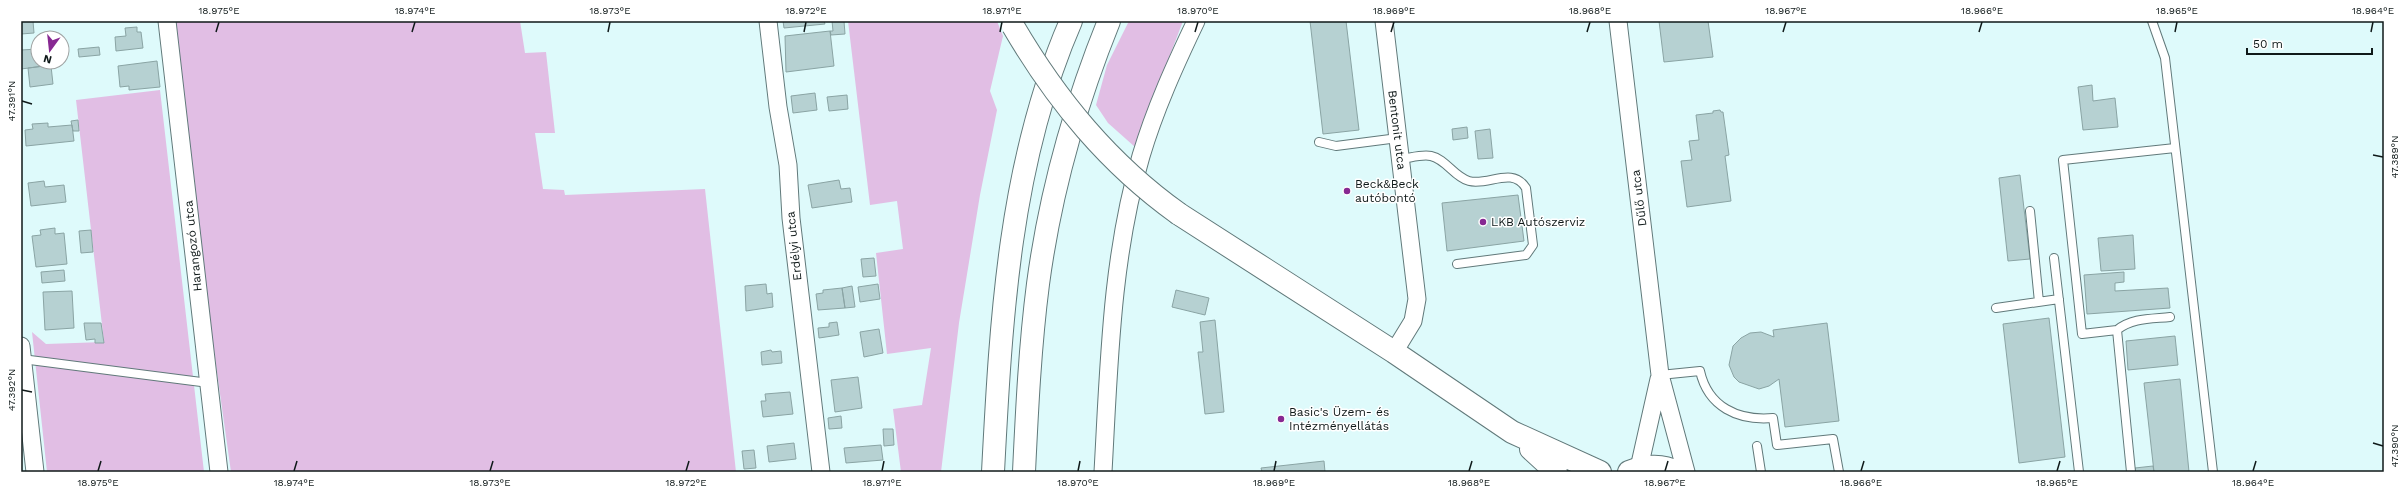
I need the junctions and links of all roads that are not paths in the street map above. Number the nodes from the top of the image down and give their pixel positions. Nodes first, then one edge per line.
1 (167, 21) edge
2 (768, 21) edge
3 (1071, 21) edge
4 (1109, 21) edge
5 (1196, 21) edge
6 (1384, 21) edge
7 (1618, 21) edge
8 (2152, 21) edge
9 (1012, 24) edge
10 (1398, 138) junction
11 (1319, 142) dead end
12 (2175, 148) junction
13 (1401, 159) junction
14 (2030, 211) dead end
15 (2054, 258) dead end
16 (1457, 264) dead end
17 (2059, 299) junction
18 (2039, 302) junction
19 (1996, 308) dead end
20 (2170, 317) dead end
21 (2117, 330) junction
22 (1394, 352) junction
23 (21, 354) edge
24 (1660, 375) junction
25 (209, 383) junction
26 (1512, 432) junction
27 (1757, 446) dead end
28 (1634, 470) edge
29 (35, 472) edge
30 (219, 472) edge
31 (821, 472) edge
32 (993, 472) edge
33 (1024, 472) edge
34 (1103, 472) edge
35 (1556, 472) edge
36 (1600, 472) edge
37 (1676, 472) edge
38 (1686, 472) edge
39 (1761, 472) edge
40 (1839, 472) edge
41 (2079, 472) edge
42 (2131, 472) edge
43 (2213, 472) edge

1 - 25 street, Harangozó utca
2 - 31 street, Erdélyi utca
3 - 32 main road
4 - 33 main road
5 - 34 street
6 - 10 street, Bentonit utca
7 - 24 street, Dűlő utca
8 - 12 lane
9 - 22 main road, bridge
10 - 11 lane
10 - 13 street, Bentonit utca
12 - 21 lane
12 - 43 lane
13 - 16 lane
13 - 22 street, Bentonit utca
14 - 18 lane
15 - 17 lane
17 - 18 lane
17 - 41 lane
18 - 19 lane
20 - 21 lane
21 - 42 lane
22 - 26 main road
23 - 25 lane
23 - 29 street
24 - 28 street, Dűlő utca
24 - 38 street, Dűlő utca
24 - 40 lane
25 - 30 street, Harangozó utca
26 - 35 main road
26 - 36 main road
27 - 39 lane
28 - 37 main road

